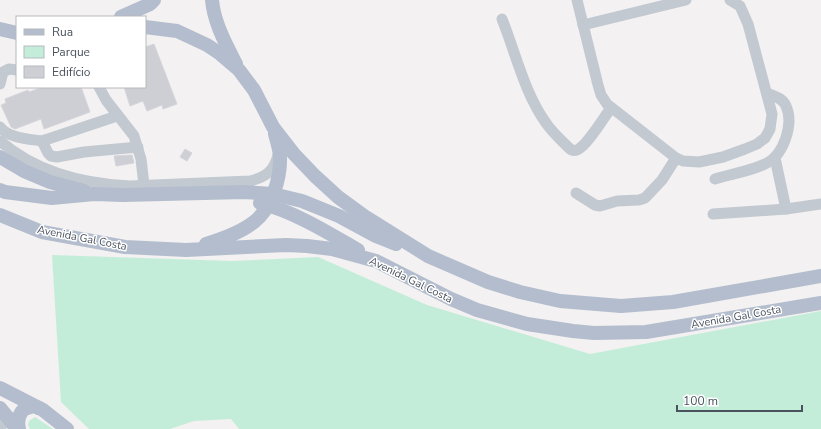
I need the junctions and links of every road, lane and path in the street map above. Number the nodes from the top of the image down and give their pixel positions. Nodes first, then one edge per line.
1 (154, 0) edge
2 (212, 0) edge
3 (577, 0) edge
4 (686, 0) edge
5 (730, 0) edge
6 (743, 3) edge
7 (123, 16) edge
8 (502, 19) dead end
9 (583, 25) junction
10 (146, 28) edge
11 (16, 70) edge
12 (239, 70) junction
13 (0, 84) edge
14 (100, 88) edge
15 (767, 92) junction
16 (611, 108) junction
17 (117, 116) junction
18 (0, 127) edge
19 (273, 127) junction
20 (0, 141) edge
21 (42, 141) junction
22 (138, 147) junction
23 (279, 149) junction
24 (0, 157) edge
25 (676, 158) junction
26 (774, 158) junction
27 (714, 179) dead end
28 (144, 185) junction
29 (0, 190) edge
30 (576, 193) dead end
31 (94, 194) junction
32 (271, 200) junction
33 (821, 204) edge
34 (786, 209) junction
35 (713, 214) dead end
36 (0, 215) edge
37 (0, 225) edge
38 (42, 232) junction
39 (186, 250) junction
40 (428, 256) junction
41 (376, 261) junction
42 (821, 276) edge
43 (821, 303) edge
44 (0, 388) edge
45 (43, 410) junction
46 (3, 418) edge
47 (18, 429) edge
48 (67, 429) edge

1 - 7 main road
2 - 12 main road
3 - 9 street
4 - 9 street
5 - 6 street
6 - 15 street
8 - 16 street
9 - 16 street
10 - 12 main road
11 - 13 street
12 - 19 main road
14 - 17 street
15 - 25 street
15 - 26 street
16 - 25 street
17 - 21 street
17 - 22 street
18 - 21 street
19 - 23 main road
19 - 40 main road
20 - 28 street
21 - 22 street
22 - 28 street
23 - 28 street
23 - 32 main road
24 - 31 main road
25 - 30 street
26 - 27 street
26 - 34 street
29 - 31 main road
31 - 32 main road
32 - 39 main road
32 - 40 main road
32 - 41 main road
33 - 34 street
34 - 35 street
36 - 38 main road, Avenida Gal Costa
37 - 38 main road
38 - 39 main road, Avenida Gal Costa
39 - 41 main road, Avenida Gal Costa
40 - 42 main road
41 - 43 main road, Avenida Gal Costa
44 - 45 main road
45 - 47 main road
45 - 48 main road
46 - 47 main road

